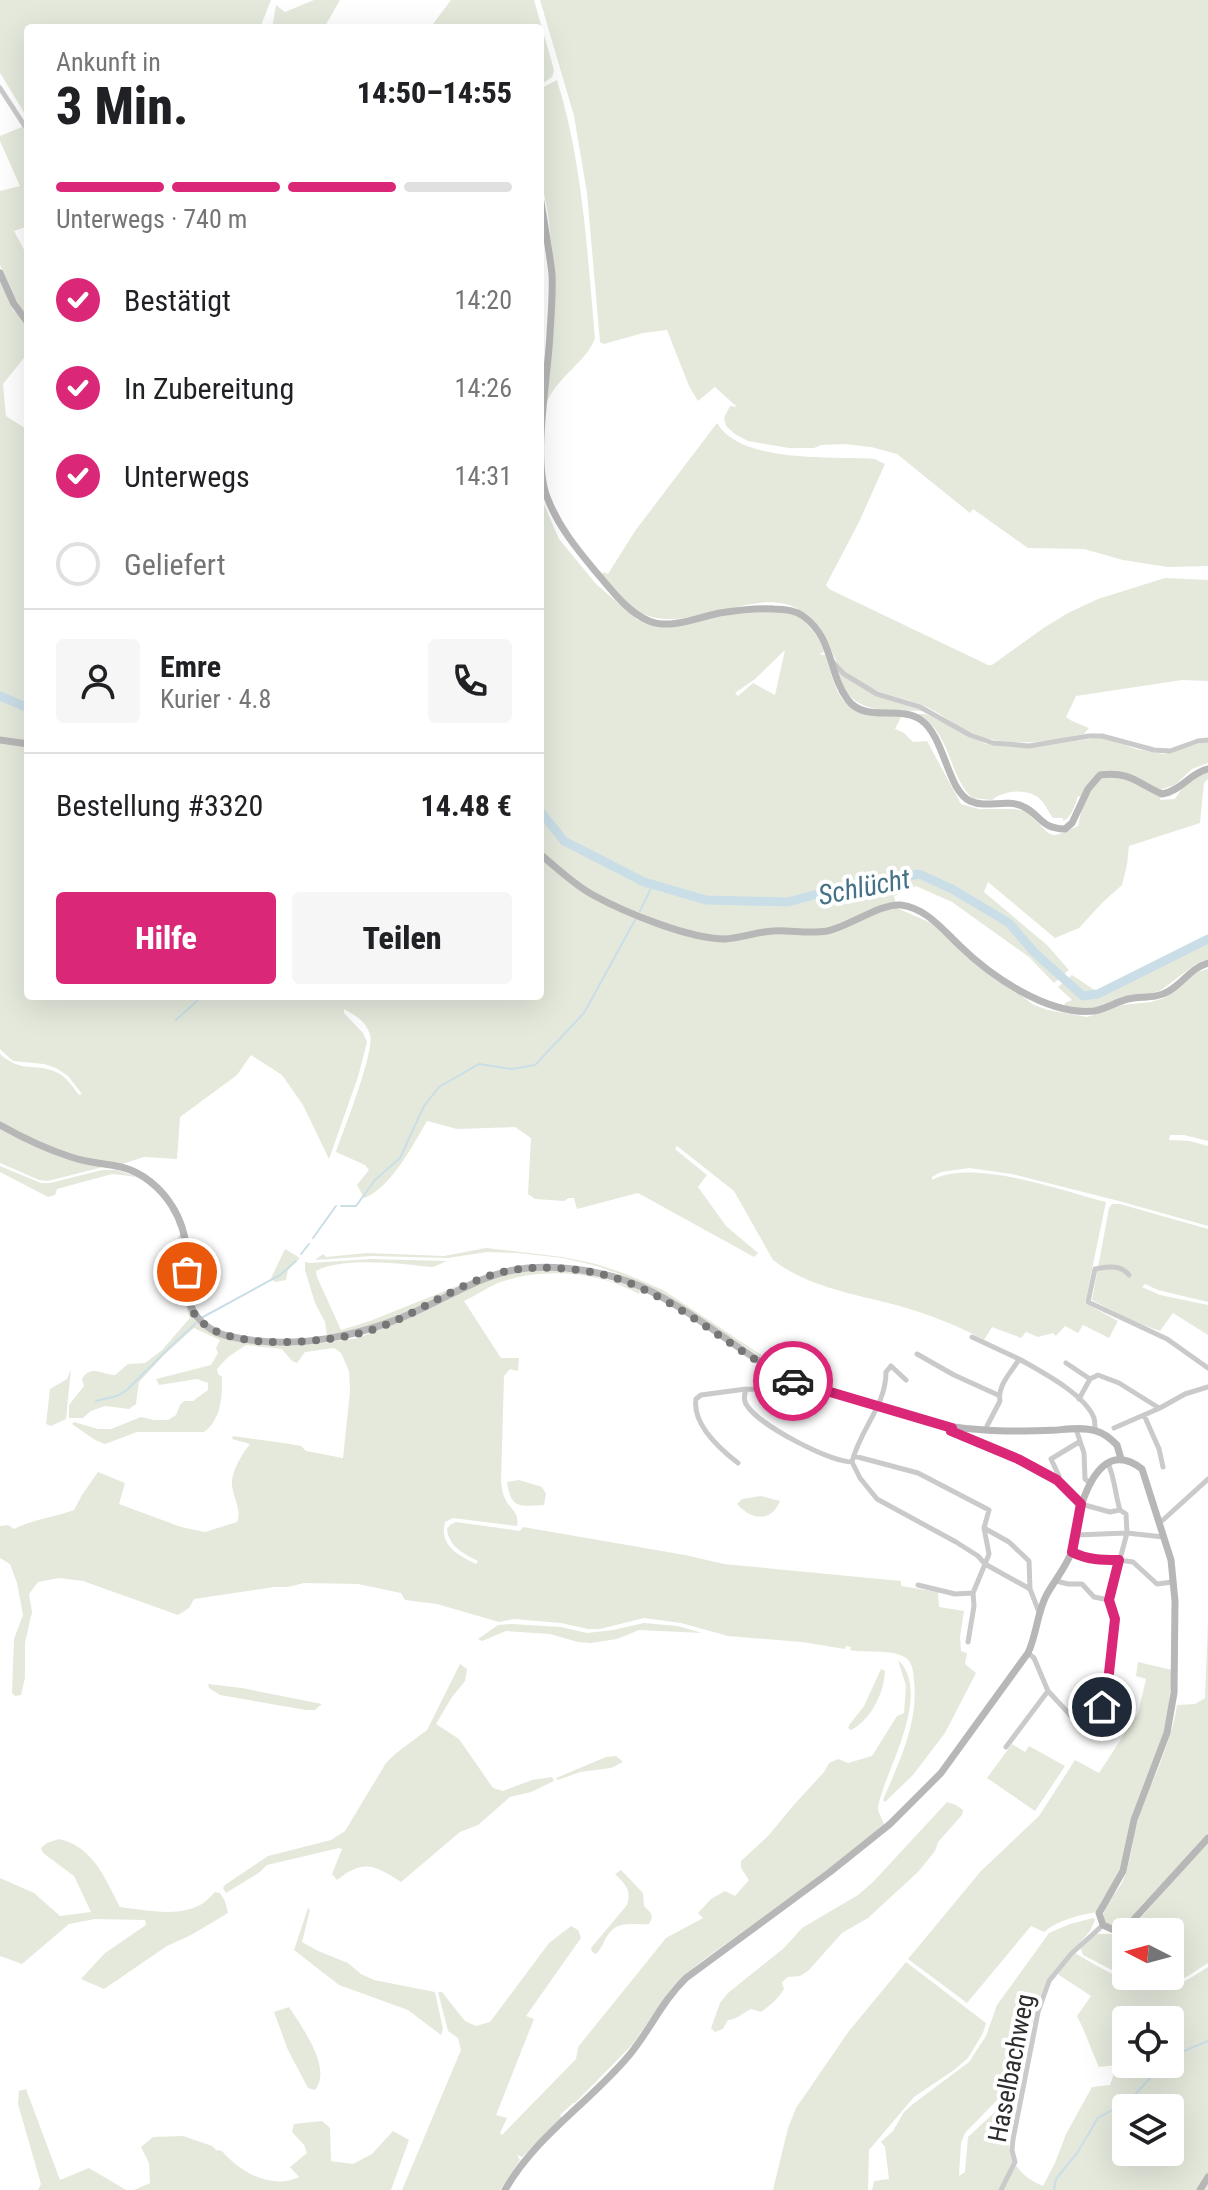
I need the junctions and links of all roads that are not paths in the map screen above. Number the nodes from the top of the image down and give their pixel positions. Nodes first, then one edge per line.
1 (0, 88) edge
2 (24, 125) edge
3 (544, 223) edge
4 (0, 273) edge
5 (24, 318) edge
6 (544, 408) edge
7 (544, 487) edge
8 (832, 661) junction
9 (0, 740) edge
10 (1208, 740) edge
11 (24, 743) edge
12 (1208, 769) edge
13 (544, 858) edge
14 (1208, 963) edge
15 (0, 1125) edge
16 (1129, 1275) dead end
17 (972, 1337) dead end
18 (917, 1354) dead end
19 (1019, 1359) junction
20 (1066, 1363) dead end
21 (1208, 1368) edge
22 (1090, 1379) junction
23 (906, 1380) dead end
24 (794, 1381) junction
25 (1208, 1387) edge
26 (746, 1389) junction
27 (998, 1395) junction
28 (1079, 1399) junction
29 (879, 1405) junction
30 (1160, 1408) junction
31 (1144, 1415) junction
32 (952, 1428) junction
33 (1114, 1428) dead end
34 (1076, 1429) junction
35 (987, 1431) junction
36 (1095, 1431) junction
37 (1079, 1442) junction
38 (853, 1459) junction
39 (1121, 1459) junction
40 (1108, 1462) junction
41 (738, 1463) dead end
42 (1163, 1467) dead end
43 (1208, 1479) edge
44 (1057, 1480) junction
45 (1091, 1485) junction
46 (1081, 1504) junction
47 (1120, 1510) junction
48 (1159, 1521) junction
49 (984, 1528) junction
50 (1127, 1533) junction
51 (1076, 1535) junction
52 (1165, 1537) junction
53 (1072, 1552) junction
54 (1119, 1560) junction
55 (985, 1564) junction
56 (1056, 1581) junction
57 (1173, 1582) junction
58 (918, 1585) dead end
59 (1030, 1589) junction
60 (973, 1593) junction
61 (1109, 1600) junction
62 (1040, 1615) junction
63 (968, 1642) dead end
64 (1028, 1653) junction
65 (1048, 1691) junction
66 (1006, 1747) dead end
67 (1208, 1838) edge
68 (1103, 1925) junction
69 (1208, 2177) edge
70 (505, 2190) edge
71 (1001, 2190) edge
72 (1200, 2190) edge

1 - 2 street
3 - 6 street
4 - 5 street
7 - 8 street
8 - 10 street
8 - 12 street
9 - 11 street
13 - 14 street
15 - 24 street
16 - 21 street
17 - 19 street
18 - 27 street
19 - 27 street
19 - 28 street
20 - 22 street
22 - 28 street
22 - 30 street
23 - 29 street
24 - 26 street
24 - 29 street
25 - 30 street
26 - 38 street
26 - 41 street
27 - 35 street
28 - 36 street
29 - 32 street
29 - 38 street
30 - 31 street
31 - 33 street
31 - 42 street
32 - 35 street
32 - 44 street
34 - 35 street
34 - 36 street
34 - 37 street
36 - 39 street
37 - 44 street
37 - 45 street
38 - 49 street
38 - 55 street
39 - 40 street
39 - 48 street
40 - 45 street
40 - 47 street
43 - 48 street
44 - 46 street
45 - 46 street
46 - 47 street
46 - 51 street
47 - 50 street
48 - 52 street
49 - 55 street
49 - 59 street
50 - 51 street
50 - 52 street
50 - 54 street
51 - 53 street
52 - 57 street
53 - 54 street
53 - 56 street
54 - 57 street
54 - 61 street
55 - 59 street
55 - 60 street
56 - 61 street
56 - 62 street
57 - 68 street
58 - 60 street
59 - 62 street
60 - 63 street
61 - 65 street
62 - 64 street
64 - 65 street
64 - 70 street
65 - 66 street
67 - 68 street
68 - 71 street, Haselbachweg
69 - 72 street

